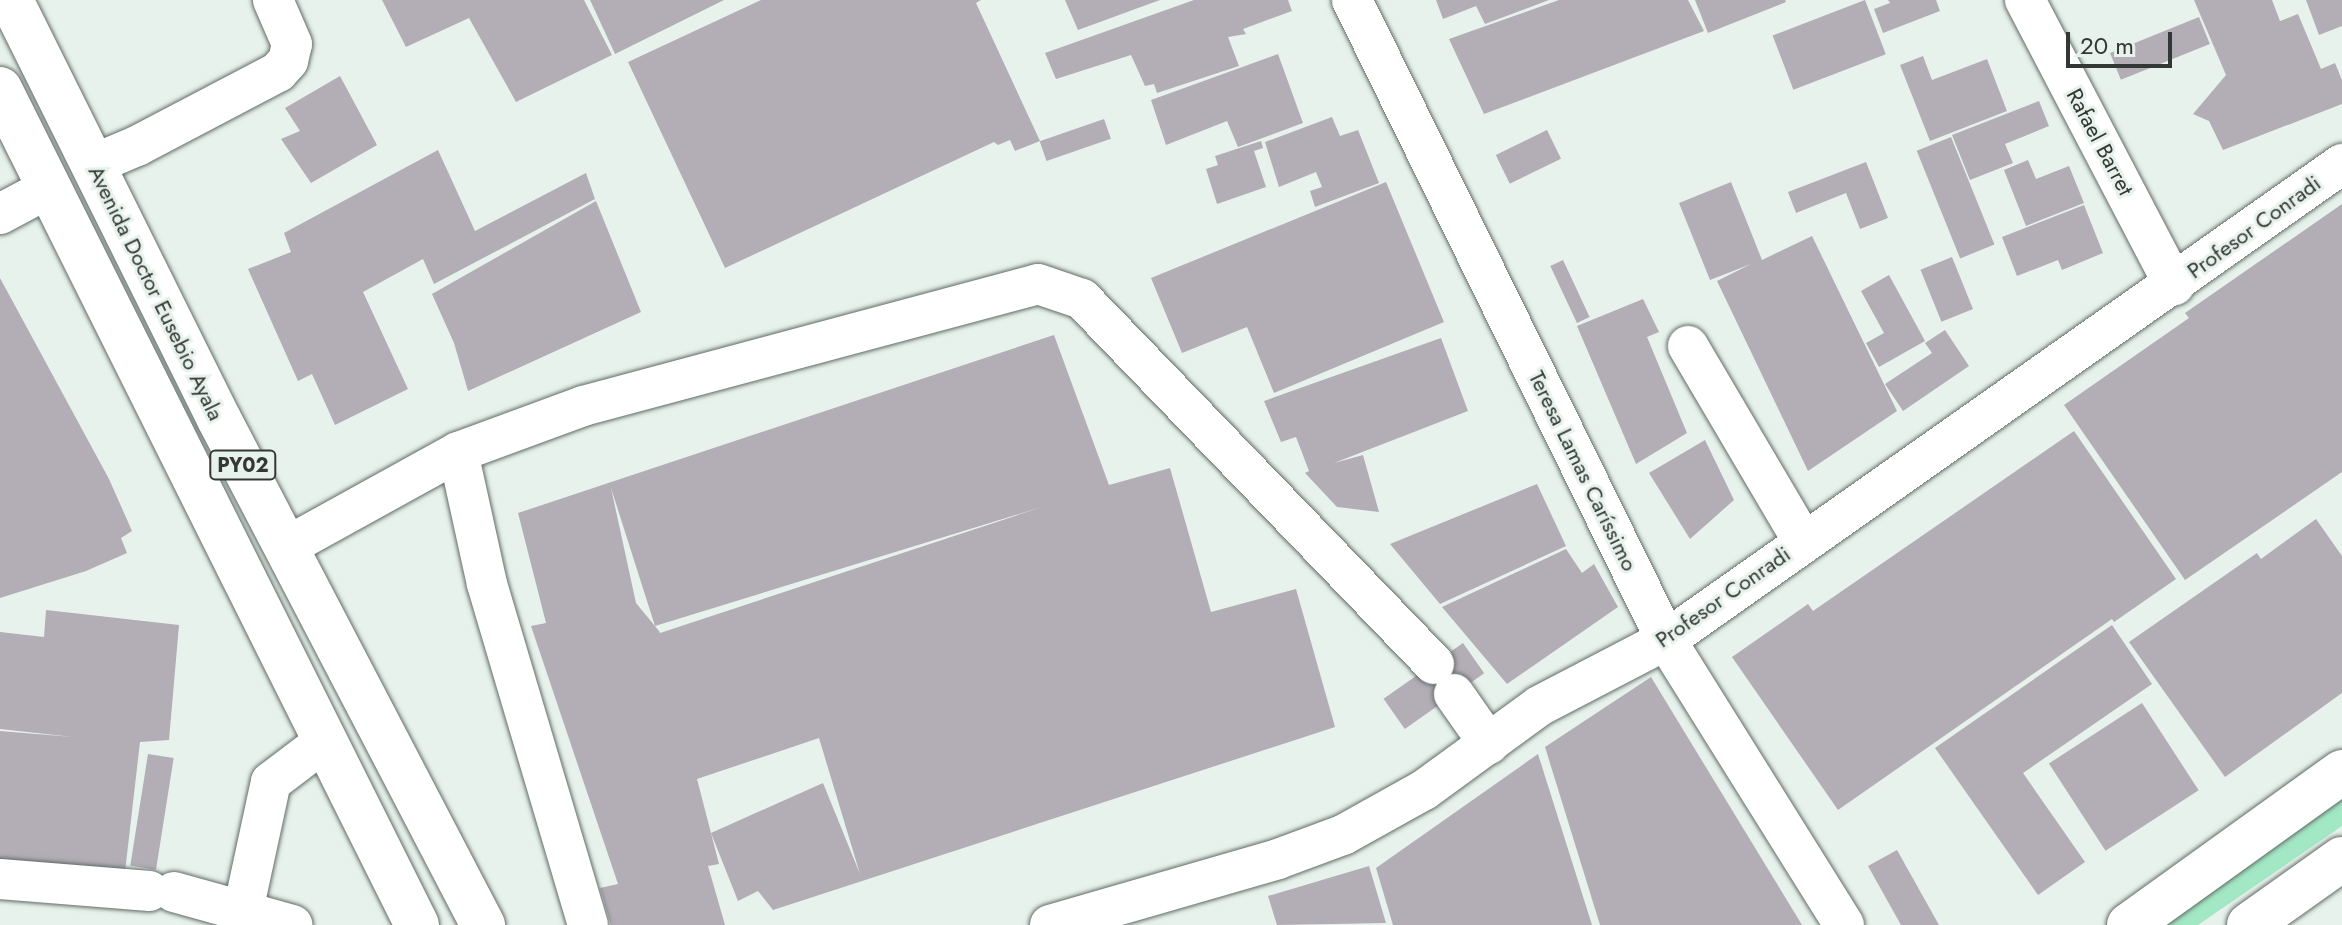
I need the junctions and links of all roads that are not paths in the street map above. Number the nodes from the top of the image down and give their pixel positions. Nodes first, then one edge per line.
1 (11, 0) edge
2 (273, 0) edge
3 (1352, 0) edge
4 (2025, 0) edge
5 (0, 89) edge
6 (2342, 164) edge
7 (92, 165) junction
8 (49, 188) junction
9 (0, 214) edge
10 (2174, 285) junction
11 (1688, 346) dead end
12 (458, 452) junction
13 (1803, 541) junction
14 (286, 547) junction
15 (1666, 640) junction
16 (325, 741) junction
17 (1489, 744) junction
18 (2342, 772) edge
19 (381, 854) junction
20 (2342, 859) edge
21 (0, 879) edge
22 (243, 911) junction
23 (1075, 921) edge
24 (292, 925) edge
25 (417, 925) edge
26 (442, 925) edge
27 (483, 925) edge
28 (588, 925) edge
29 (1844, 925) edge
30 (2129, 925) edge
31 (2249, 925) edge

1 - 7 main road, Avenida Doctor Eusebio Ayala / PY02
2 - 7 street
3 - 15 street, Teresa Lamas Caríssimo
4 - 10 street, Rafael Barret
5 - 8 main road, PY02
6 - 10 street, Profesor Conradi
7 - 14 main road, Avenida Doctor Eusebio Ayala / PY02
8 - 9 street
8 - 16 main road, PY02
10 - 13 street, Profesor Conradi
11 - 13 street
12 - 14 street
12 - 17 street
12 - 28 street
13 - 15 street, Profesor Conradi
14 - 27 main road, Avenida Doctor Eusebio Ayala / PY02
15 - 17 street, Profesor Conradi
15 - 29 street, Teresa Lamas Caríssimo
16 - 19 main road, PY02
16 - 22 street
17 - 23 street, Profesor Conradi
18 - 30 main road
19 - 25 main road, PY02
19 - 26 main road
20 - 31 main road
21 - 22 street
22 - 24 street

